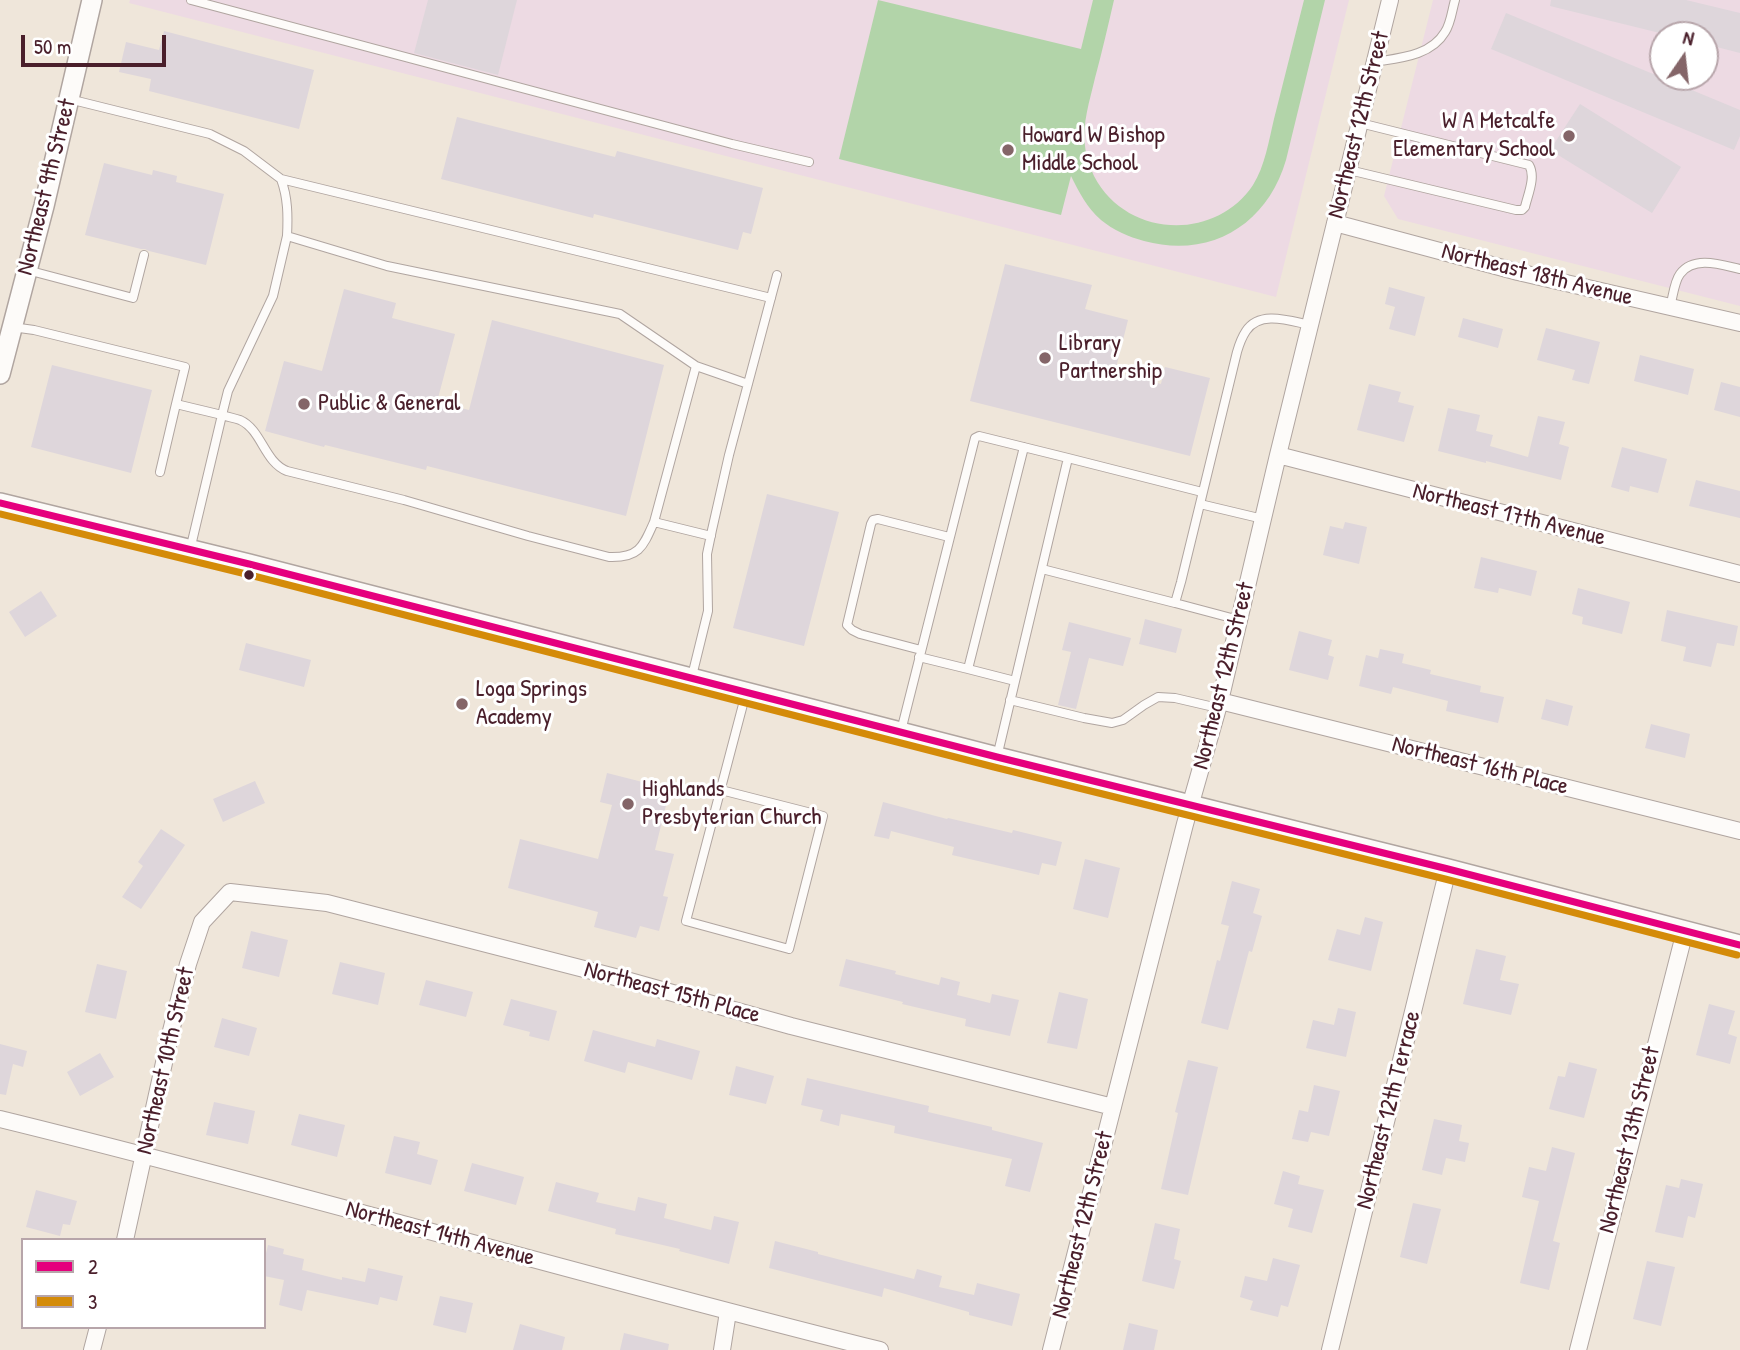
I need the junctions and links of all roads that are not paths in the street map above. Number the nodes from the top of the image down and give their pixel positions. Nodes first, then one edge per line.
1 (92, 0) edge
2 (191, 0) edge
3 (1390, 0) edge
4 (1455, 0) edge
5 (1375, 62) junction
6 (69, 99) junction
7 (1360, 123) junction
8 (809, 162) dead end
9 (1349, 170) junction
10 (281, 179) junction
11 (1335, 222) junction
12 (287, 236) junction
13 (144, 255) dead end
14 (1740, 269) edge
15 (27, 270) junction
16 (778, 275) dead end
17 (771, 298) junction
18 (1670, 307) junction
19 (1740, 323) edge
20 (1310, 325) junction
21 (12, 327) junction
22 (696, 366) junction
23 (0, 374) edge
24 (748, 384) junction
25 (176, 404) junction
26 (222, 415) junction
27 (1024, 447) junction
28 (1278, 455) junction
29 (1068, 458) junction
30 (160, 472) dead end
31 (1202, 492) junction
32 (0, 503) edge
33 (1200, 504) junction
34 (1263, 519) junction
35 (654, 522) junction
36 (711, 536) junction
37 (949, 537) junction
38 (190, 550) junction
39 (1042, 569) junction
40 (1740, 573) edge
41 (1175, 603) junction
42 (1239, 620) junction
43 (920, 654) junction
44 (968, 669) junction
45 (691, 679) junction
46 (1015, 681) junction
47 (746, 693) junction
48 (1010, 700) junction
49 (1219, 704) junction
50 (900, 732) junction
51 (997, 757) junction
52 (720, 790) junction
53 (1190, 805) junction
54 (1740, 831) edge
55 (1447, 869) junction
56 (230, 892) joint
57 (1685, 931) junction
58 (1740, 945) edge
59 (1112, 1107) junction
60 (0, 1119) edge
61 (144, 1154) junction
62 (125, 1238) edge
63 (728, 1312) junction
64 (97, 1329) edge
65 (92, 1350) edge
66 (722, 1350) edge
67 (880, 1350) edge
68 (1051, 1350) edge
69 (1329, 1350) edge
70 (1578, 1350) edge

1 - 6 street, Northeast 9th Street
2 - 8 lane
3 - 5 street, Northeast 12th Street
4 - 5 lane
5 - 7 street, Northeast 12th Street
6 - 10 lane
6 - 15 street, Northeast 9th Street
7 - 9 street, Northeast 12th Street
7 - 9 lane
9 - 11 street, Northeast 12th Street
10 - 12 lane
10 - 17 lane
11 - 18 street, Northeast 18th Avenue
11 - 20 street, Northeast 12th Street
12 - 22 lane
12 - 26 lane
13 - 15 lane
14 - 18 lane
15 - 21 street, Northeast 9th Street
16 - 17 lane
17 - 24 lane
18 - 19 street, Northeast 18th Avenue
20 - 28 street, Northeast 12th Street
20 - 31 lane
21 - 23 street, Northeast 9th Street
21 - 25 lane
22 - 24 lane
22 - 35 lane
24 - 36 lane
25 - 26 lane
25 - 30 lane
26 - 35 lane
26 - 38 lane
27 - 29 lane
27 - 37 lane
27 - 44 lane
28 - 34 street, Northeast 12th Street
28 - 40 street, Northeast 17th Avenue
29 - 31 lane
29 - 39 lane
31 - 33 lane
32 - 38 street
33 - 34 lane
33 - 41 lane
34 - 42 street, Northeast 12th Street
35 - 36 lane
36 - 45 lane
37 - 43 lane
37 - 43 lane
38 - 45 street
39 - 41 lane
39 - 46 lane
41 - 42 lane
42 - 49 street, Northeast 12th Street
43 - 44 lane
43 - 50 lane
44 - 46 lane
45 - 47 street
46 - 48 lane
47 - 50 street
47 - 52 lane
48 - 49 lane
48 - 51 lane
49 - 53 street, Northeast 12th Street
49 - 54 street, Northeast 16th Place
50 - 51 street
51 - 53 street
52 - 52 lane
53 - 55 street
53 - 59 street, Northeast 12th Street
55 - 57 street
55 - 69 street, Northeast 12th Terrace
56 - 59 street, Northeast 15th Place
56 - 61 street, Northeast 10th Street
57 - 58 street
57 - 70 street, Northeast 13th Street
59 - 68 street, Northeast 12th Street
60 - 61 street, Northeast 14th Avenue
61 - 62 street, Northeast 10th Street
61 - 63 street, Northeast 14th Avenue
63 - 66 street
63 - 67 street, Northeast 14th Avenue
64 - 65 street

